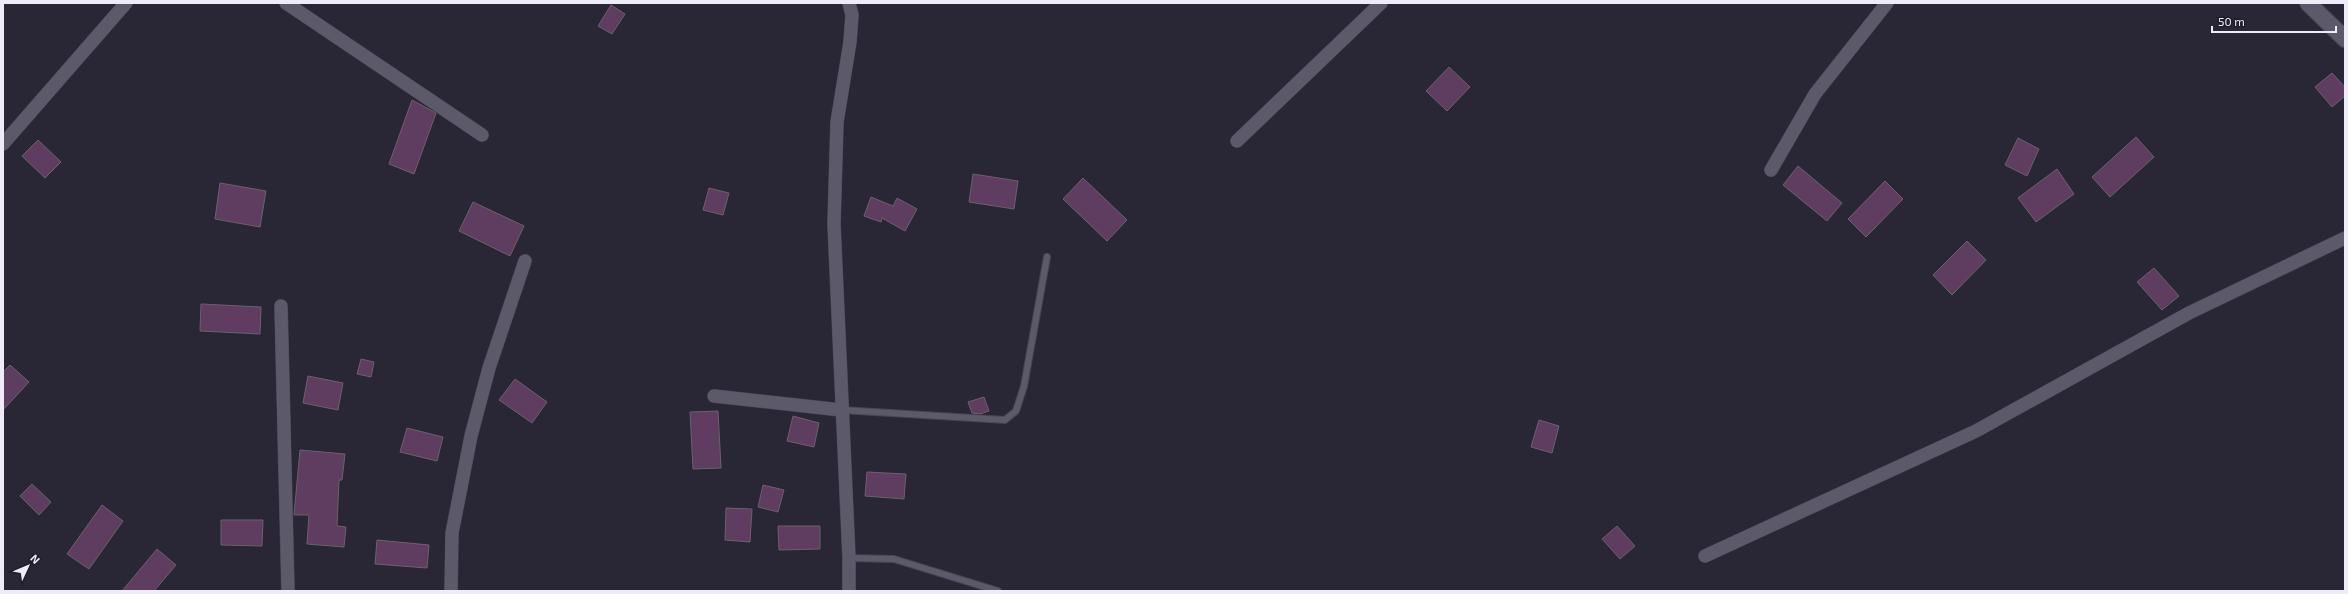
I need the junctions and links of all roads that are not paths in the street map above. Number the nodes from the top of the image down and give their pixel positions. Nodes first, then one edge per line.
1 (126, 3) edge
2 (286, 3) edge
3 (849, 3) edge
4 (1381, 3) edge
5 (1887, 3) edge
6 (2308, 3) edge
7 (2345, 40) edge
8 (482, 135) dead end
9 (1237, 141) dead end
10 (3, 144) edge
11 (1771, 170) dead end
12 (2345, 238) edge
13 (1047, 257) dead end
14 (525, 261) dead end
15 (281, 306) dead end
16 (714, 396) dead end
17 (841, 410) junction
18 (1705, 556) dead end
19 (850, 558) junction
20 (288, 591) edge
21 (451, 591) edge
22 (849, 591) edge
23 (998, 591) edge

1 - 10 street
2 - 8 street
3 - 17 street
4 - 9 street
5 - 11 street
6 - 7 street
12 - 18 street
13 - 17 lane
14 - 21 street
15 - 20 street
16 - 17 street
17 - 19 street
19 - 22 street
19 - 23 lane

